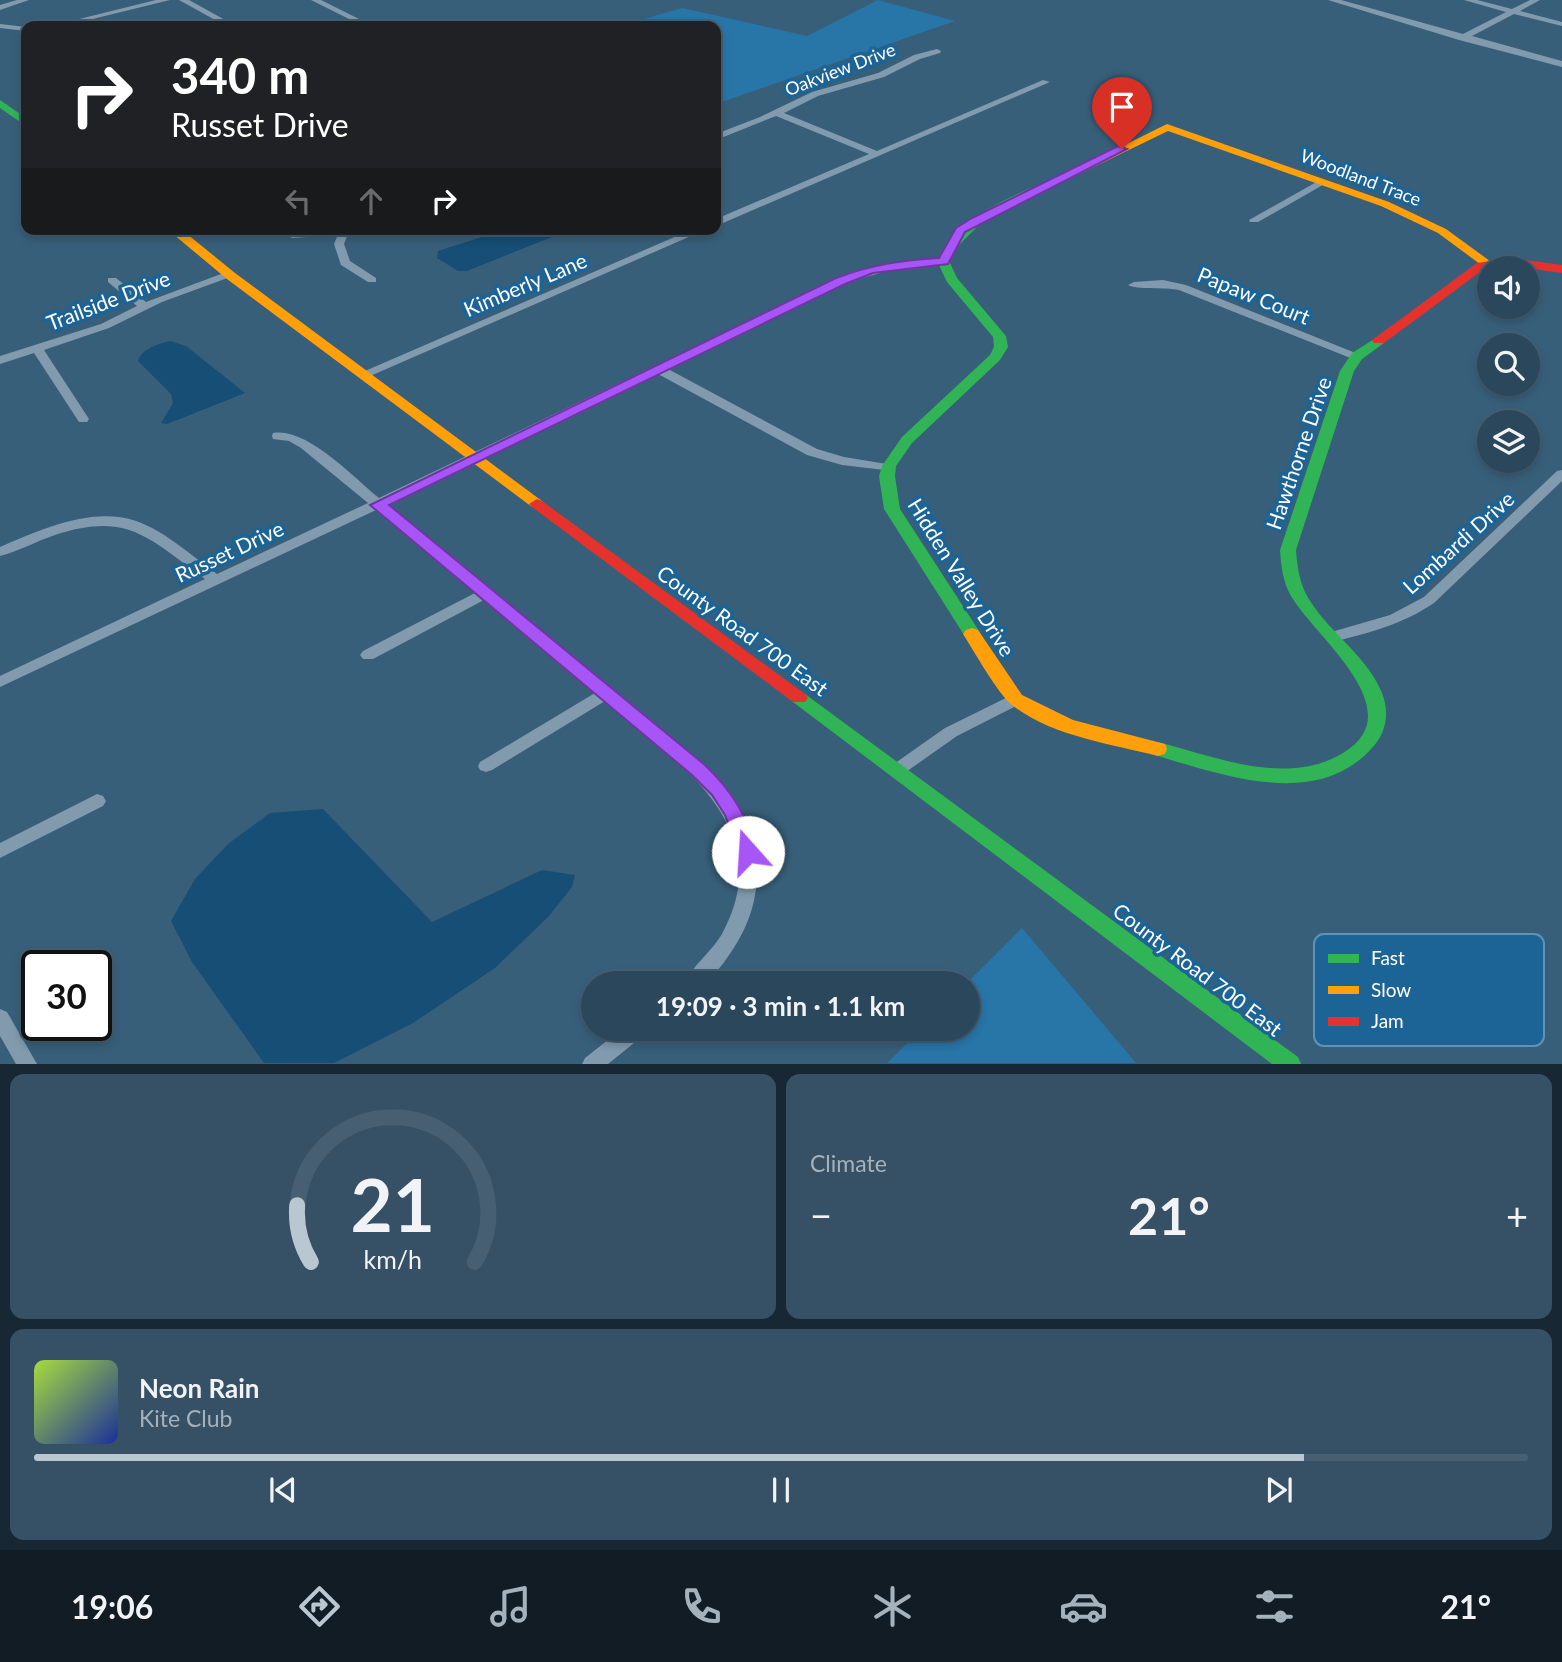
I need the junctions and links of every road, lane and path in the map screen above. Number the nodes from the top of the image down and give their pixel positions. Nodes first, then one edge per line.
1 (25, 0) edge
2 (166, 0) edge
3 (183, 0) edge
4 (315, 0) edge
5 (1332, 0) edge
6 (1468, 0) edge
7 (1536, 0) edge
8 (0, 8) edge
9 (1513, 12) junction
10 (76, 21) edge
11 (222, 21) edge
12 (359, 21) edge
13 (1562, 24) edge
14 (0, 26) edge
15 (21, 28) edge
16 (1462, 38) junction
17 (937, 51) dead end
18 (1562, 64) edge
19 (1046, 82) dead end
20 (0, 103) edge
21 (777, 113) junction
22 (21, 119) edge
23 (721, 135) edge
24 (876, 154) junction
25 (1323, 182) junction
26 (1254, 220) dead end
27 (721, 221) edge
28 (180, 235) edge
29 (343, 235) edge
30 (688, 235) edge
31 (1478, 256) edge
32 (943, 261) junction
33 (1540, 265) edge
34 (1477, 269) edge
35 (1562, 269) edge
36 (229, 274) junction
37 (112, 280) dead end
38 (372, 281) dead end
39 (1134, 285) dead end
40 (145, 307) junction
41 (37, 348) junction
42 (1357, 356) junction
43 (0, 360) edge
44 (658, 369) junction
45 (363, 374) junction
46 (83, 419) dead end
47 (278, 436) dead end
48 (476, 458) junction
49 (888, 468) junction
50 (1562, 474) edge
51 (378, 505) junction
52 (0, 552) edge
53 (216, 580) junction
54 (485, 594) junction
55 (1333, 637) junction
56 (368, 654) dead end
57 (0, 682) edge
58 (605, 694) junction
59 (1016, 699) junction
60 (486, 766) dead end
61 (897, 769) junction
62 (97, 801) dead end
63 (0, 852) edge
64 (705, 971) edge
65 (0, 1018) edge
66 (621, 1041) edge
67 (27, 1063) edge
68 (592, 1063) edge
69 (1290, 1063) edge

1 - 8 street
2 - 10 street
3 - 11 street
4 - 12 street
5 - 16 street
6 - 9 street
7 - 9 street
9 - 13 street
9 - 16 street
14 - 15 street
16 - 18 street
17 - 21 street, Oakview Drive
19 - 24 street
20 - 22 street
21 - 23 street, Oakview Drive
21 - 24 street
24 - 27 street
25 - 26 street
25 - 31 street, Woodland Trace
25 - 32 street, Woodland Trace
28 - 36 street, County Road 700 East
29 - 38 street
30 - 45 street, Kimberly Lane
32 - 44 street, Russet Drive
32 - 49 street
33 - 35 street
34 - 42 street, Hawthorne Drive
36 - 40 street, Trailside Drive
36 - 45 street, County Road 700 East
37 - 40 street
39 - 42 street, Papaw Court
40 - 41 street, Trailside Drive
41 - 43 street, Trailside Drive
41 - 46 street
42 - 55 street, Hawthorne Drive
44 - 48 street, Russet Drive
44 - 49 street
45 - 48 street, County Road 700 East
47 - 51 street
48 - 51 street, Russet Drive
48 - 61 street, County Road 700 East
49 - 59 street, Hidden Valley Drive
50 - 55 street, Lombardi Drive
51 - 53 street, Russet Drive
51 - 54 street
52 - 53 street
53 - 57 street, Russet Drive
54 - 56 street
54 - 58 street
55 - 59 street, Hawthorne Drive
58 - 60 street
58 - 64 street
59 - 61 street
61 - 69 street, County Road 700 East
62 - 63 street
65 - 67 street
66 - 68 street

